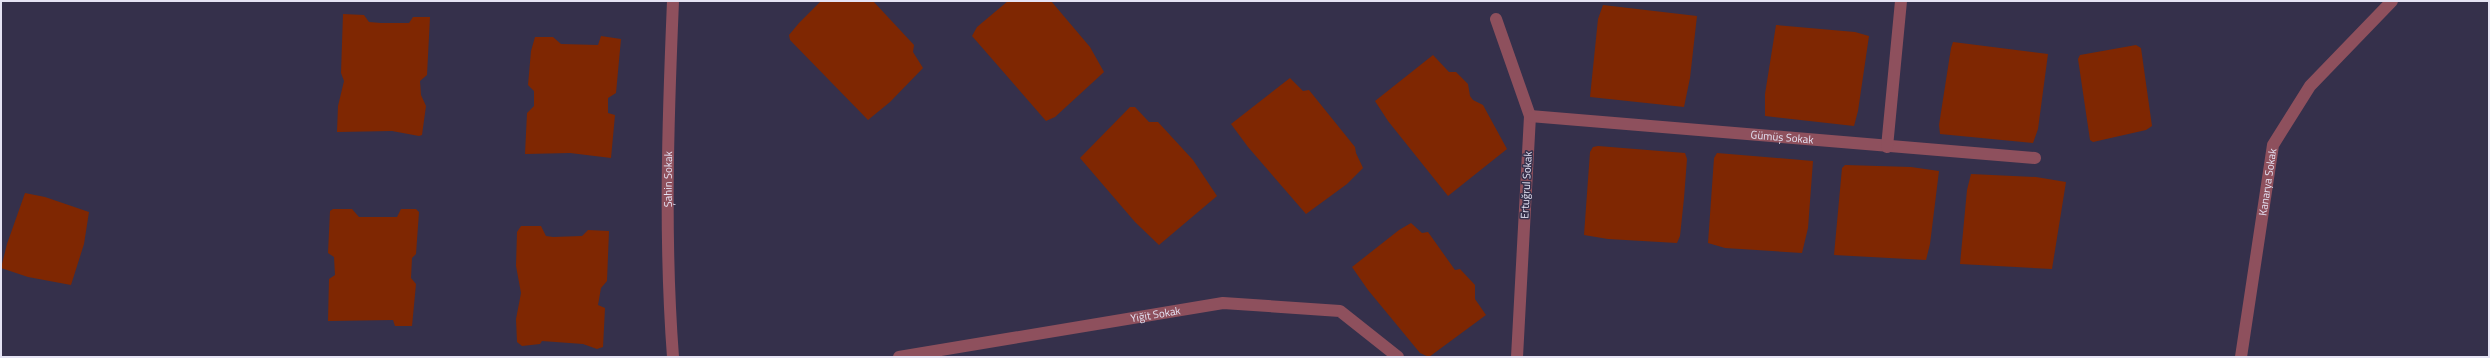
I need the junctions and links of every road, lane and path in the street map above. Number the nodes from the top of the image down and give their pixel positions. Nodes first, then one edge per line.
1 (673, 1) edge
2 (1901, 1) edge
3 (2392, 1) edge
4 (1496, 19) dead end
5 (1530, 116) junction
6 (1887, 147) junction
7 (2035, 158) dead end
8 (672, 357) edge
9 (899, 357) edge
10 (1398, 357) edge
11 (1517, 357) edge
12 (2241, 357) edge

1 - 8 street, Şahin Sokak
2 - 6 street
3 - 12 street, Kanarya Sokak
4 - 5 street, Ertuğrul Sokak
5 - 6 street, Gümüş Sokak
5 - 11 street, Ertuğrul Sokak
6 - 7 street, Gümüş Sokak
9 - 10 street, Yiğit Sokak

